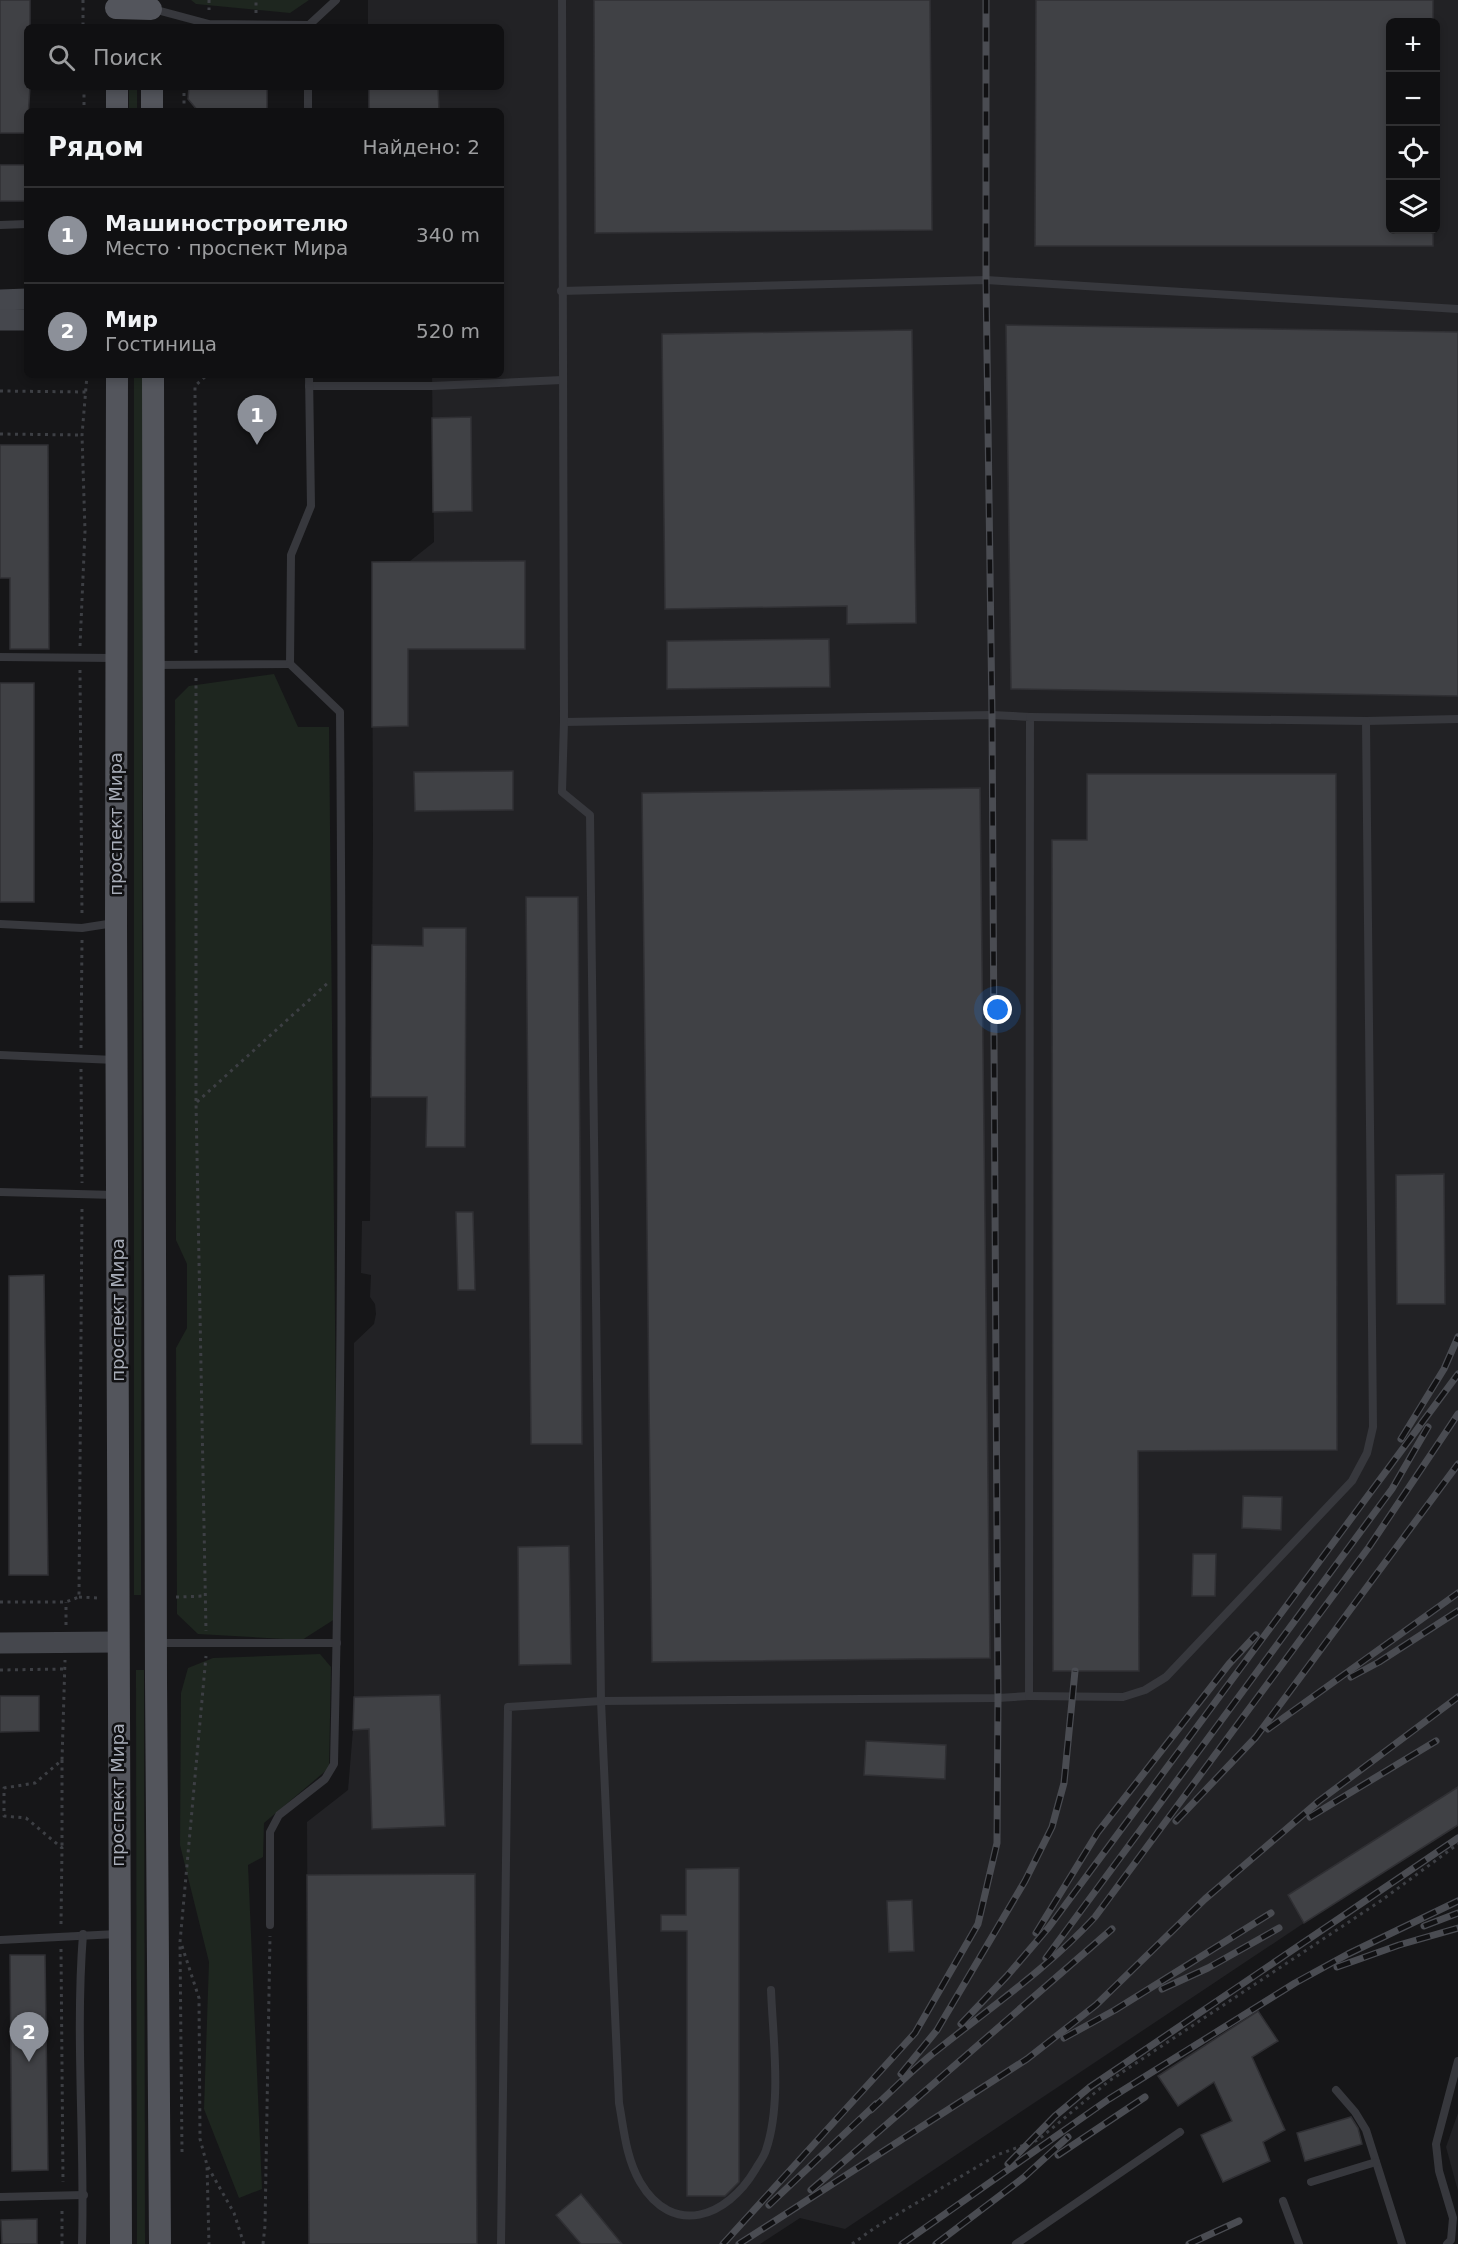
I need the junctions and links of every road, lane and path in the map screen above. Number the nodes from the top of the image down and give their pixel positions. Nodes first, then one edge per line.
1 (83, 0) edge
2 (209, 0) edge
3 (336, 0) edge
4 (562, 0) edge
5 (116, 12) edge
6 (151, 12) edge
7 (209, 17) dead end
8 (83, 24) edge
9 (209, 24) edge
10 (311, 24) edge
11 (84, 90) edge
12 (117, 90) edge
13 (152, 90) edge
14 (184, 90) edge
15 (308, 90) edge
16 (84, 108) edge
17 (117, 108) edge
18 (152, 108) edge
19 (184, 108) edge
20 (308, 108) edge
21 (24, 224) edge
22 (0, 225) edge
23 (561, 291) junction
24 (0, 300) edge
25 (24, 300) edge
26 (1458, 309) edge
27 (0, 320) edge
28 (24, 320) edge
29 (87, 378) edge
30 (117, 378) edge
31 (153, 378) edge
32 (204, 378) edge
33 (309, 378) edge
34 (562, 380) junction
35 (309, 386) junction
36 (0, 391) edge
37 (87, 392) junction
38 (0, 434) edge
39 (82, 435) junction
40 (80, 651) dead end
41 (196, 654) dead end
42 (0, 657) edge
43 (116, 658) junction
44 (290, 664) junction
45 (153, 665) junction
46 (80, 668) dead end
47 (196, 675) dead end
48 (1030, 717) junction
49 (1458, 719) edge
50 (1366, 721) junction
51 (564, 722) junction
52 (82, 922) dead end
53 (116, 923) junction
54 (0, 924) edge
55 (82, 934) dead end
56 (342, 970) junction
57 (81, 1053) dead end
58 (0, 1055) edge
59 (117, 1060) junction
60 (81, 1065) dead end
61 (196, 1102) junction
62 (82, 1188) dead end
63 (0, 1192) edge
64 (117, 1195) junction
65 (82, 1200) dead end
66 (205, 1596) junction
67 (79, 1597) junction
68 (171, 1597) dead end
69 (104, 1598) dead end
70 (0, 1602) edge
71 (66, 1602) junction
72 (66, 1630) dead end
73 (206, 1639) dead end
74 (117, 1642) junction
75 (0, 1643) edge
76 (156, 1643) junction
77 (337, 1643) junction
78 (207, 1653) dead end
79 (65, 1659) dead end
80 (65, 1669) junction
81 (0, 1670) edge
82 (1029, 1696) junction
83 (601, 1701) junction
84 (62, 1760) junction
85 (1458, 1844) edge
86 (62, 1848) junction
87 (270, 1925) joint
88 (61, 1929) dead end
89 (83, 1934) junction
90 (118, 1934) junction
91 (0, 1940) edge
92 (180, 1942) junction
93 (61, 1943) dead end
94 (771, 1990) dead end
95 (1458, 2061) edge
96 (1336, 2090) dead end
97 (1180, 2132) dead end
98 (1376, 2162) junction
99 (182, 2163) dead end
100 (207, 2165) junction
101 (1311, 2182) dead end
102 (63, 2194) junction
103 (84, 2195) junction
104 (0, 2197) edge
105 (1283, 2201) dead end
106 (62, 2244) edge
107 (82, 2244) edge
108 (121, 2244) edge
109 (160, 2244) edge
110 (209, 2244) edge
111 (244, 2244) edge
112 (263, 2244) edge
113 (501, 2244) edge
114 (852, 2244) edge
115 (1016, 2244) edge
116 (1299, 2244) edge
117 (1402, 2244) edge
118 (1447, 2244) edge

1 - 8 path
2 - 7 path
3 - 10 lane
4 - 23 lane
5 - 6 main road
6 - 9 lane
11 - 16 path
12 - 17 main road
13 - 18 main road
14 - 19 path
15 - 20 lane
21 - 22 lane
23 - 26 lane
23 - 34 lane
24 - 25 street
27 - 28 street
29 - 37 path
30 - 43 main road, проспект Мира
31 - 45 main road, проспект Мира
32 - 41 path
33 - 35 lane
34 - 35 lane
34 - 51 lane
35 - 44 lane
36 - 37 path
37 - 39 path
38 - 39 path
39 - 40 path
42 - 43 lane
43 - 53 main road, проспект Мира
44 - 45 lane
44 - 56 lane
45 - 76 main road, проспект Мира
46 - 52 path
47 - 61 path
48 - 50 lane
48 - 51 lane
48 - 82 lane
49 - 50 lane
50 - 82 lane
51 - 83 lane
53 - 54 lane
53 - 59 main road, проспект Мира
55 - 57 path
56 - 61 path
56 - 77 lane
58 - 59 lane
59 - 64 main road, проспект Мира
60 - 62 path
61 - 66 path
63 - 64 lane
64 - 74 main road, проспект Мира
65 - 67 path
66 - 68 path
66 - 73 path
67 - 69 path
67 - 71 path
70 - 71 path
71 - 72 path
74 - 75 street
74 - 76 main road
74 - 90 main road, проспект Мира
76 - 77 lane
76 - 109 main road, проспект Мира
77 - 87 lane
78 - 92 path
79 - 80 path
80 - 81 path
80 - 84 path
82 - 83 lane
83 - 94 lane
83 - 113 lane
84 - 86 path
84 - 86 path
85 - 114 path
86 - 88 path
87 - 112 path
89 - 90 lane
89 - 91 lane
89 - 103 lane
90 - 108 main road, проспект Мира
92 - 99 path
92 - 100 path
93 - 102 path
95 - 118 lane
96 - 98 lane
97 - 115 lane
98 - 101 lane
98 - 117 lane
100 - 110 path
100 - 111 path
102 - 103 lane
102 - 104 lane
102 - 106 path
103 - 107 lane
105 - 116 lane

